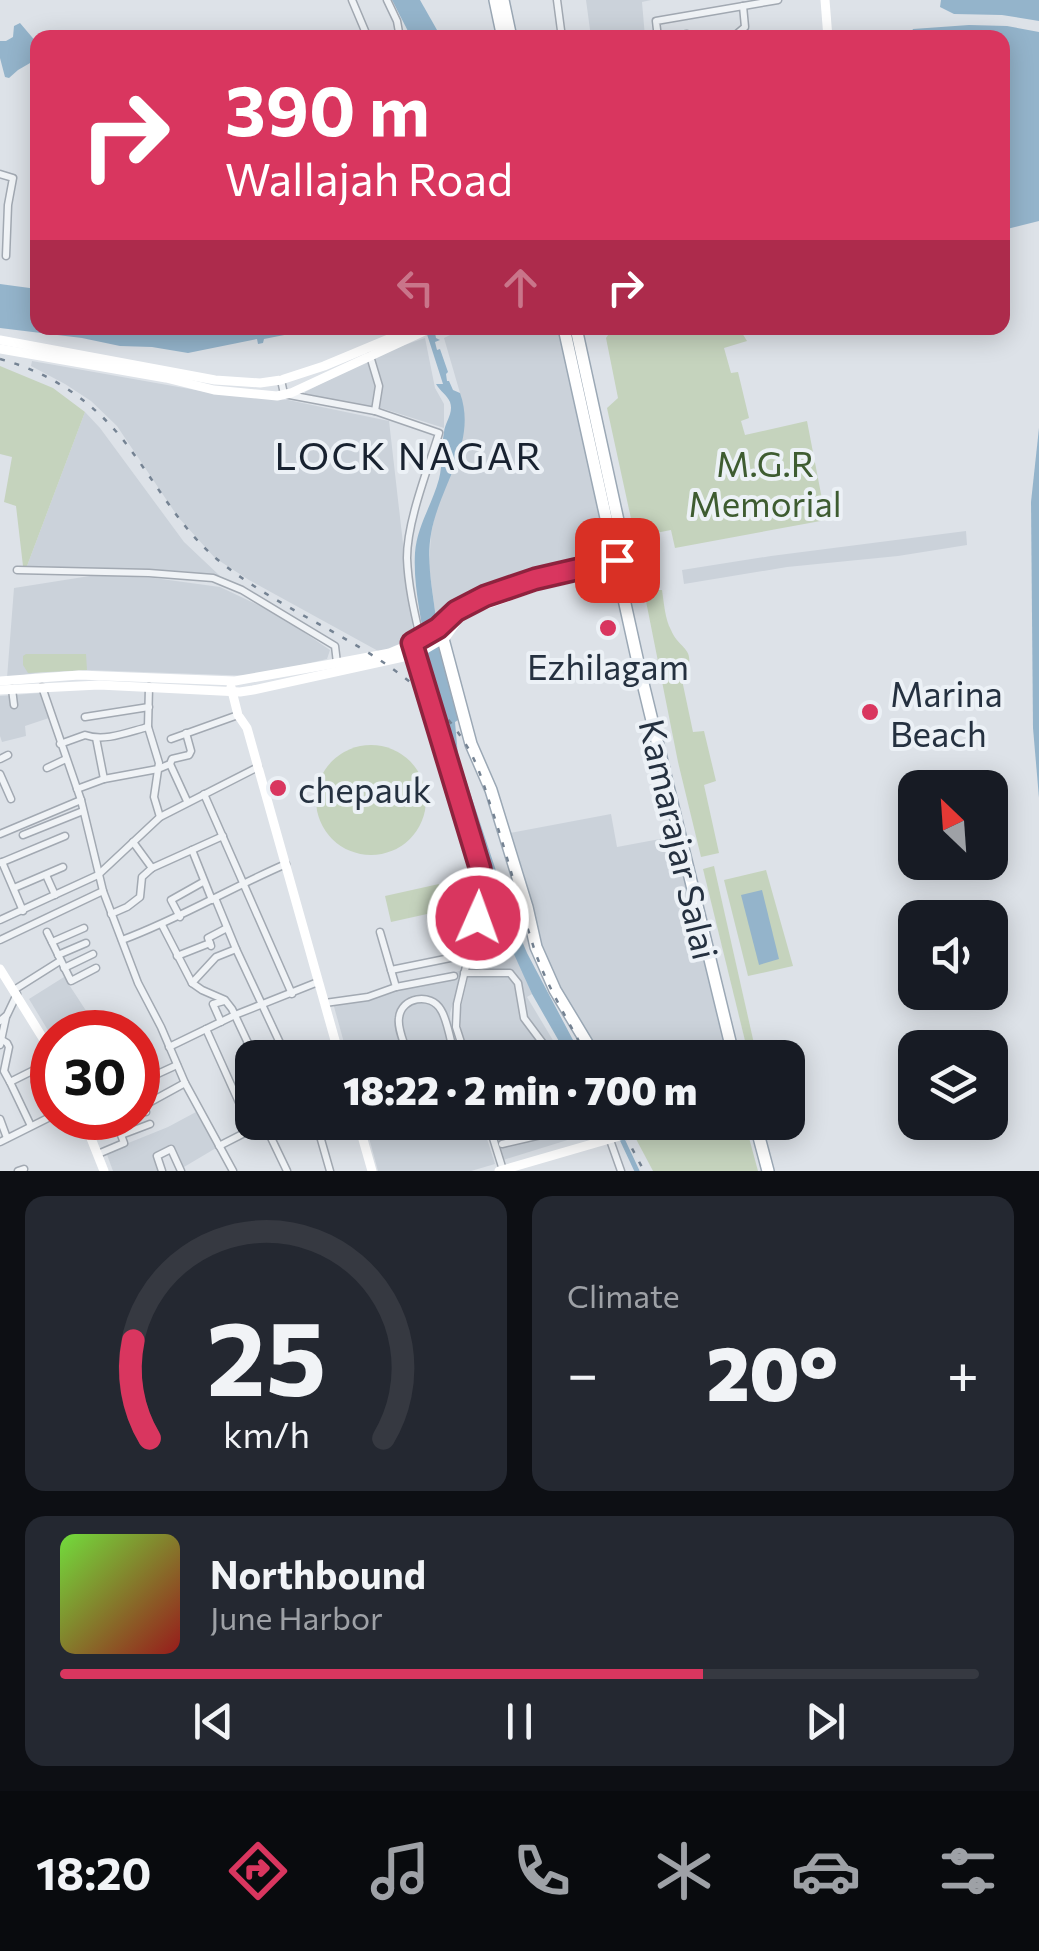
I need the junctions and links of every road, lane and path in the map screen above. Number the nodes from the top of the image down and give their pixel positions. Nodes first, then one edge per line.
1 (352, 0) edge
2 (387, 0) edge
3 (495, 0) edge
4 (504, 0) edge
5 (557, 0) edge
6 (778, 0) edge
7 (825, 0) edge
8 (742, 6) junction
9 (684, 16) junction
10 (365, 30) edge
11 (399, 30) edge
12 (501, 30) edge
13 (510, 30) edge
14 (561, 30) edge
15 (659, 30) edge
16 (687, 30) edge
17 (739, 30) edge
18 (827, 30) edge
19 (0, 174) edge
20 (6, 256) dead end
21 (404, 335) edge
22 (408, 335) edge
23 (566, 335) edge
24 (577, 335) edge
25 (0, 340) edge
26 (0, 348) edge
27 (370, 356) junction
28 (88, 361) junction
29 (280, 380) junction
30 (284, 394) junction
31 (374, 411) junction
32 (620, 564) junction
33 (17, 570) dead end
34 (441, 636) junction
35 (416, 640) junction
36 (421, 652) junction
37 (338, 668) junction
38 (0, 680) edge
39 (42, 687) junction
40 (149, 687) junction
41 (236, 688) junction
42 (12, 689) junction
43 (0, 690) edge
44 (14, 706) dead end
45 (149, 706) junction
46 (238, 715) junction
47 (85, 718) dead end
48 (148, 726) junction
49 (247, 728) junction
50 (186, 733) junction
51 (96, 738) junction
52 (171, 738) dead end
53 (60, 744) junction
54 (66, 760) junction
55 (170, 764) junction
56 (258, 767) junction
57 (47, 768) dead end
58 (158, 769) junction
59 (0, 774) edge
60 (104, 779) junction
61 (77, 789) junction
62 (204, 793) junction
63 (10, 799) dead end
64 (81, 800) junction
65 (187, 801) junction
66 (82, 811) junction
67 (160, 817) junction
68 (0, 834) edge
69 (23, 835) dead end
70 (65, 836) dead end
71 (222, 836) junction
72 (132, 842) junction
73 (192, 850) junction
74 (1, 863) edge
75 (286, 864) junction
76 (63, 868) dead end
77 (152, 868) junction
78 (46, 875) junction
79 (98, 875) junction
80 (203, 882) junction
81 (244, 882) junction
82 (14, 888) junction
83 (103, 891) junction
84 (55, 895) junction
85 (214, 899) junction
86 (22, 911) junction
87 (111, 914) junction
88 (180, 917) junction
89 (0, 920) edge
90 (162, 925) junction
91 (84, 928) dead end
92 (227, 928) junction
93 (47, 932) dead end
94 (380, 932) dead end
95 (0, 940) edge
96 (122, 940) junction
97 (52, 942) junction
98 (86, 943) dead end
99 (464, 943) dead end
100 (236, 948) junction
101 (93, 954) dead end
102 (177, 956) junction
103 (61, 961) junction
104 (96, 968) dead end
105 (0, 969) edge
106 (392, 970) junction
107 (464, 972) junction
108 (454, 976) dead end
109 (319, 982) junction
110 (192, 983) junction
111 (396, 987) junction
112 (15, 992) junction
113 (292, 994) junction
114 (225, 1000) junction
115 (325, 1003) junction
116 (262, 1006) junction
117 (235, 1015) junction
118 (30, 1017) edge
119 (3, 1018) edge
120 (221, 1022) junction
121 (206, 1029) junction
122 (247, 1040) edge
123 (278, 1040) edge
124 (335, 1040) edge
125 (403, 1040) edge
126 (450, 1040) edge
127 (460, 1040) edge
128 (540, 1040) edge
129 (585, 1040) edge
130 (732, 1040) edge
131 (1, 1043) edge
132 (169, 1047) junction
133 (177, 1065) junction
134 (30, 1072) edge
135 (160, 1073) edge
136 (10, 1082) junction
137 (185, 1083) junction
138 (235, 1093) edge
139 (160, 1099) edge
140 (0, 1119) edge
141 (30, 1124) edge
142 (30, 1127) edge
143 (235, 1137) edge
144 (4, 1140) edge
145 (93, 1140) edge
146 (123, 1140) edge
147 (273, 1140) edge
148 (321, 1140) edge
149 (363, 1140) edge
150 (497, 1140) edge
151 (512, 1140) edge
152 (522, 1140) edge
153 (607, 1140) edge
154 (613, 1140) edge
155 (757, 1140) edge
156 (499, 1145) junction
157 (219, 1146) junction
158 (98, 1154) junction
159 (525, 1167) edge
160 (504, 1170) edge
161 (104, 1171) edge
162 (162, 1171) edge
163 (181, 1171) edge
164 (233, 1171) edge
165 (287, 1171) edge
166 (330, 1171) edge
167 (372, 1171) edge
168 (621, 1171) edge
169 (765, 1171) edge

1 - 10 street
2 - 11 street
3 - 12 main road
4 - 13 main road
5 - 14 street
6 - 8 street
7 - 18 street
8 - 9 street
8 - 17 street
9 - 15 street
9 - 16 street
19 - 20 street
21 - 29 street
22 - 27 street
23 - 32 main road, Kamarajar Salai
24 - 32 main road, Kamarajar Salai
25 - 28 street
26 - 28 street
27 - 30 street
27 - 31 street
28 - 29 street
28 - 30 street
29 - 30 street
30 - 31 street
31 - 35 street
32 - 34 street
32 - 130 main road, Kamarajar Salai
33 - 37 street
34 - 35 street
34 - 36 street
34 - 129 main road
35 - 36 street
35 - 37 street
36 - 37 street
36 - 107 street
37 - 41 street
38 - 41 street
39 - 40 street
39 - 42 street
39 - 53 street
40 - 41 street
40 - 45 street
41 - 46 street
41 - 49 street
42 - 43 street
42 - 44 street
45 - 47 street
45 - 48 street
46 - 49 street
46 - 50 street
48 - 51 street
48 - 58 street
49 - 56 street
50 - 52 street
50 - 55 street
51 - 53 street
51 - 60 street
53 - 54 street
54 - 57 street
54 - 61 street
55 - 58 street
55 - 65 street
56 - 62 street
56 - 75 street
58 - 60 street
58 - 67 street
59 - 63 street
60 - 61 street
61 - 64 street
62 - 65 street
62 - 71 street
64 - 66 street
64 - 68 street
65 - 67 street
66 - 69 street
66 - 79 street
67 - 72 street
70 - 74 street
71 - 73 street
71 - 81 street
72 - 77 street
72 - 79 street
73 - 77 street
73 - 80 street
74 - 82 street
75 - 81 street
75 - 109 street
76 - 78 street
77 - 87 street
78 - 82 street
78 - 84 street
79 - 83 street
79 - 84 street
80 - 85 street
80 - 88 street
81 - 85 street
81 - 113 street
82 - 86 street
83 - 87 street
83 - 95 street
84 - 86 street
85 - 88 street
85 - 92 street
86 - 89 street
87 - 96 street
88 - 90 street
90 - 96 street
90 - 102 street
91 - 97 street
92 - 100 street
92 - 102 street
93 - 97 street
94 - 106 street
96 - 132 street
97 - 103 street
98 - 103 street
99 - 106 street
100 - 110 street
100 - 116 street
101 - 103 street
102 - 110 street
103 - 104 street
103 - 112 street
105 - 112 street
106 - 111 street
107 - 127 street
107 - 128 street
108 - 111 street
109 - 113 street
109 - 115 street
110 - 114 street
111 - 115 street
112 - 118 street
112 - 119 street
113 - 116 street
114 - 117 street
114 - 120 street
115 - 124 street
116 - 117 street
116 - 123 street
117 - 120 street
117 - 122 street
119 - 131 street
120 - 121 street
121 - 132 street
121 - 138 street
125 - 126 street
131 - 136 street
132 - 133 street
133 - 135 street
133 - 137 street
134 - 136 street
136 - 141 street
137 - 139 street
137 - 157 street
140 - 144 street
142 - 144 street
143 - 157 street
145 - 158 street
146 - 158 street
147 - 165 street
148 - 166 street
149 - 167 street
150 - 156 street
151 - 156 street
152 - 156 street
153 - 159 street
154 - 168 street
155 - 169 main road
156 - 160 street
157 - 164 street
158 - 161 street
159 - 160 street
162 - 163 street

